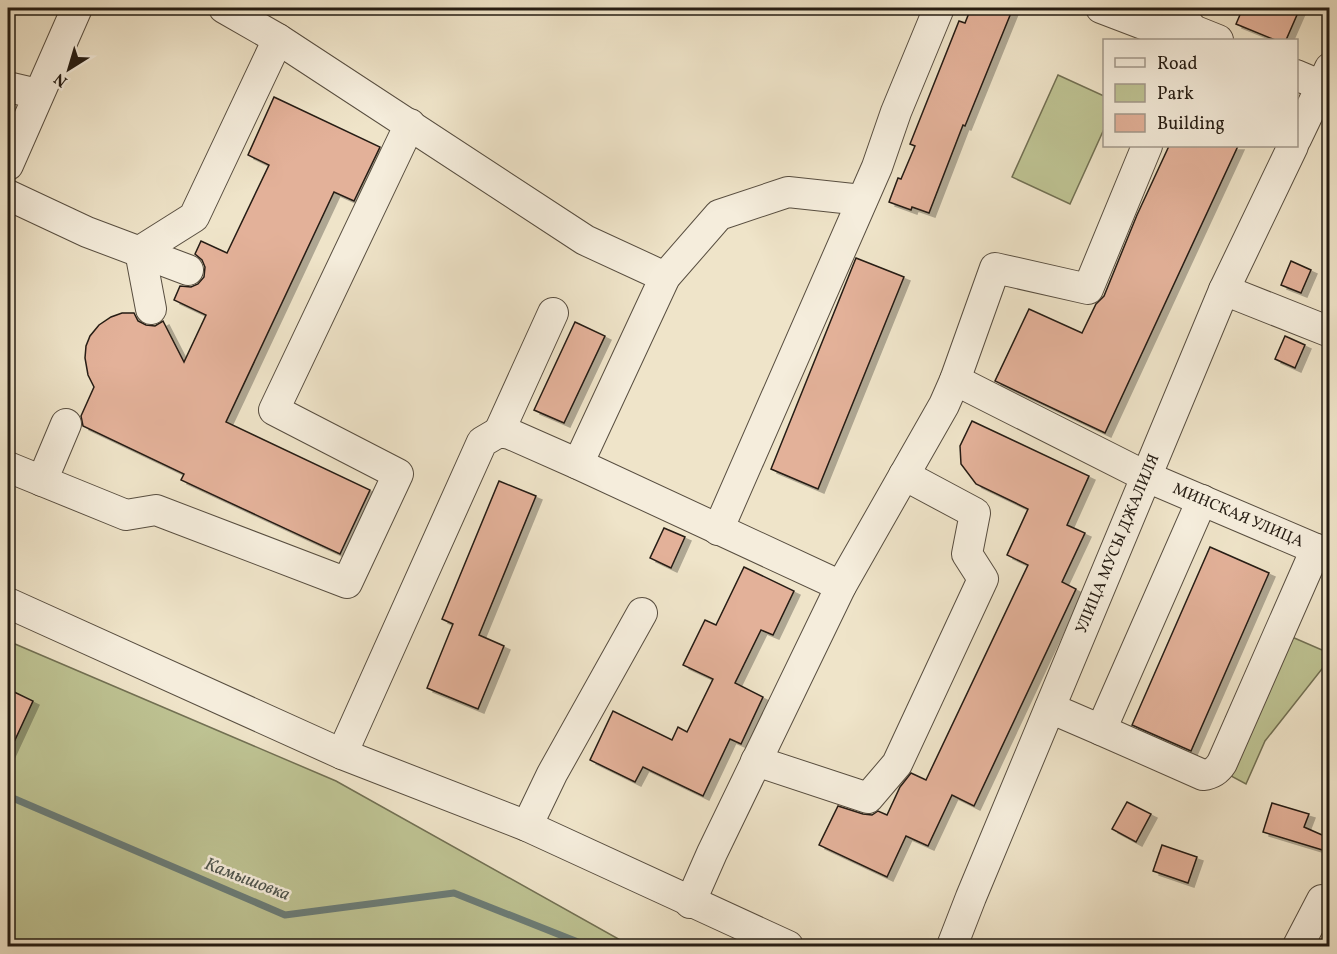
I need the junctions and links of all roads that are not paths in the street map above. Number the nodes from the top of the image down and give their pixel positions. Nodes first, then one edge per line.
1 (77, 8) edge
2 (224, 8) edge
3 (939, 8) edge
4 (1101, 8) edge
5 (1192, 32) edge
6 (278, 39) junction
7 (1316, 76) edge
8 (8, 87) edge
9 (38, 94) junction
10 (410, 124) junction
11 (1298, 133) edge
12 (1147, 147) edge
13 (1293, 147) edge
14 (8, 165) edge
15 (8, 195) edge
16 (862, 200) junction
17 (140, 251) junction
18 (188, 270) dead end
19 (665, 277) junction
20 (1224, 290) junction
21 (151, 309) dead end
22 (553, 313) dead end
23 (1329, 332) edge
24 (955, 380) junction
25 (66, 424) dead end
26 (499, 432) junction
27 (578, 464) junction
28 (8, 467) edge
29 (904, 475) junction
30 (1147, 477) junction
31 (42, 481) junction
32 (1202, 501) junction
33 (718, 530) junction
34 (1323, 552) edge
35 (841, 586) junction
36 (8, 603) edge
37 (642, 613) dead end
38 (1050, 708) junction
39 (1101, 730) junction
40 (342, 754) junction
41 (756, 761) junction
42 (527, 826) junction
43 (690, 903) junction
44 (1329, 904) edge
45 (788, 946) edge
46 (952, 946) edge
47 (1298, 946) edge

1 - 9 street
2 - 6 street
3 - 16 street
4 - 5 street
6 - 10 street
6 - 17 street
7 - 11 street
8 - 9 street
9 - 14 street
10 - 19 street
10 - 31 street
12 - 24 street
13 - 20 street, УЛИЦА МУСЫ ДЖАЛИЛЯ
15 - 17 street
16 - 19 street
16 - 33 street
17 - 18 street
17 - 21 street
19 - 27 street
20 - 23 street
20 - 30 street, УЛИЦА МУСЫ ДЖАЛИЛЯ
22 - 26 street
24 - 29 street
24 - 30 street, МИНСКАЯ УЛИЦА
25 - 31 street
26 - 27 street
26 - 40 street
27 - 33 street
28 - 31 street
29 - 35 street
29 - 41 street
30 - 32 street, МИНСКАЯ УЛИЦА
30 - 38 street, УЛИЦА МУСЫ ДЖАЛИЛЯ
32 - 34 street, МИНСКАЯ УЛИЦА
32 - 39 street
33 - 35 street
34 - 39 street
35 - 41 street
36 - 40 street
37 - 42 street
38 - 39 street
38 - 46 street, УЛИЦА МУСЫ ДЖАЛИЛЯ
40 - 42 street
41 - 43 street
42 - 43 street
43 - 45 street
44 - 47 street

